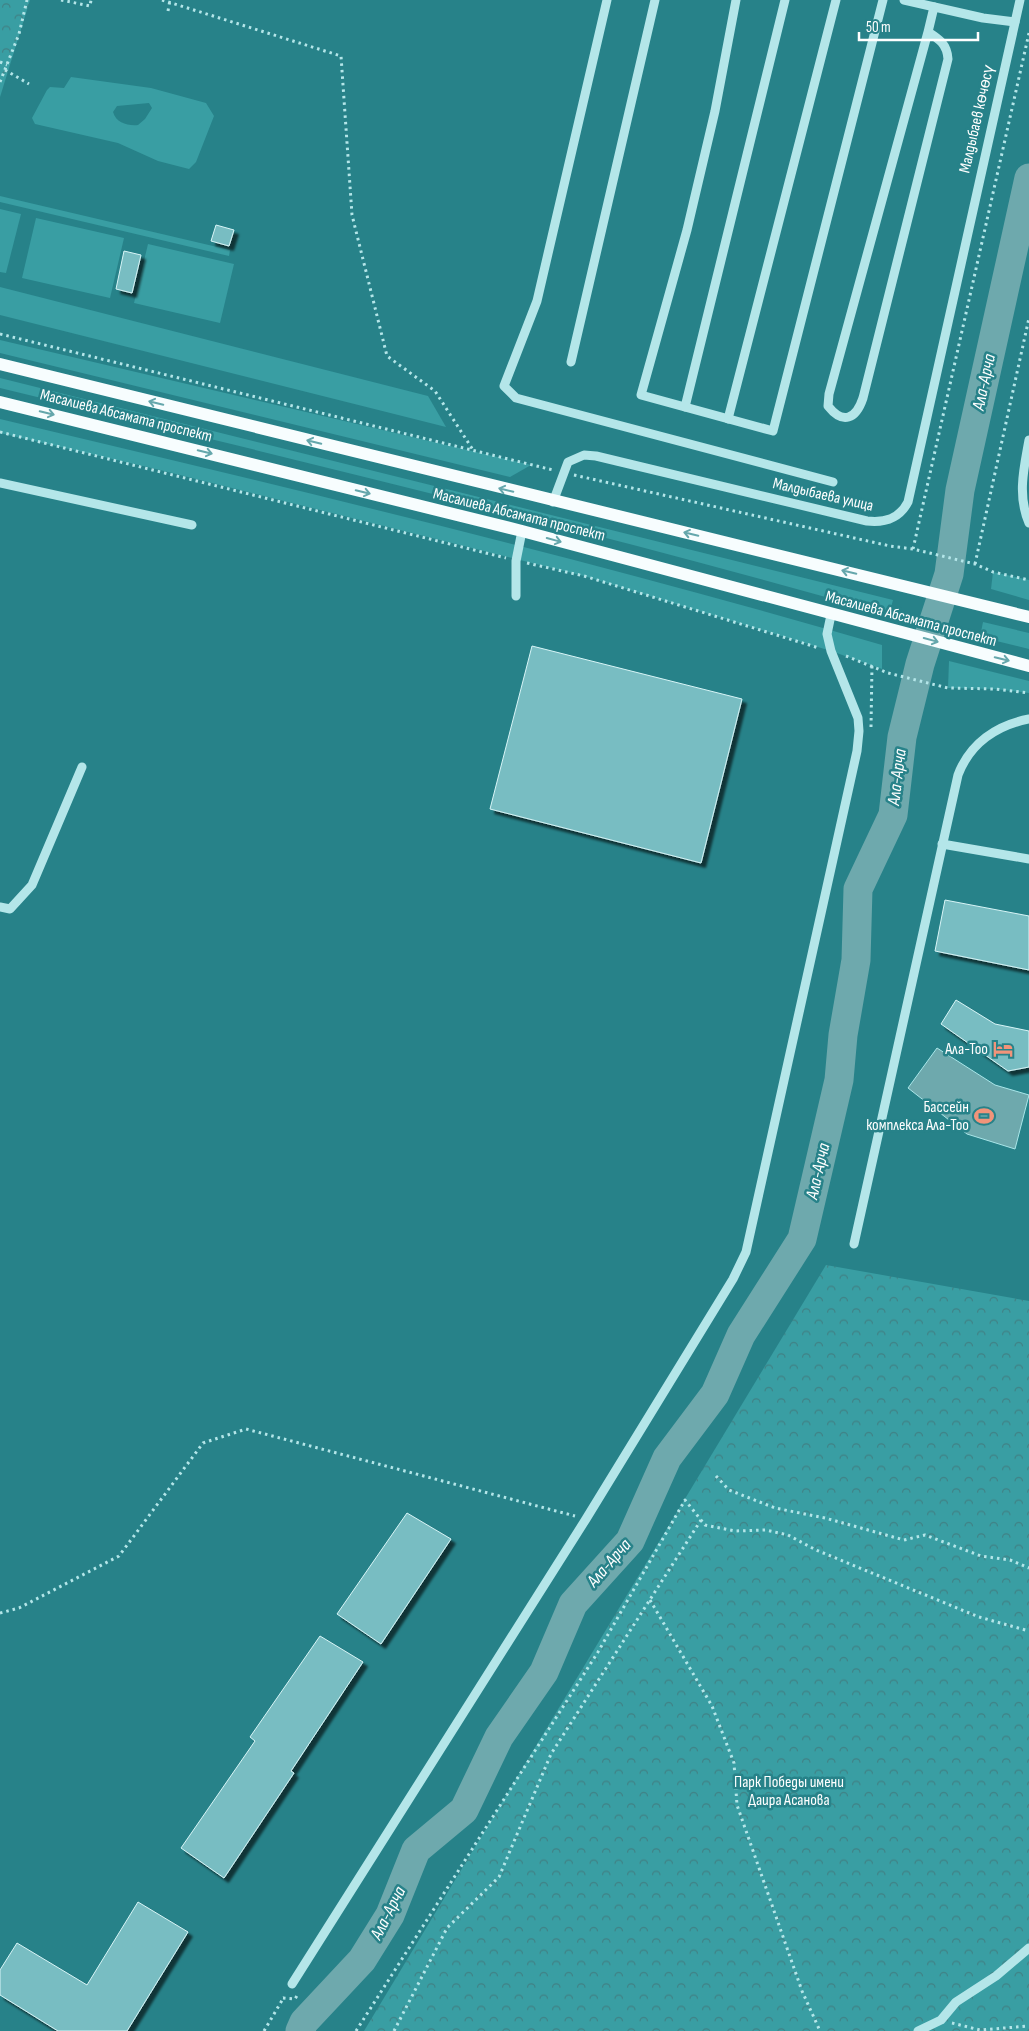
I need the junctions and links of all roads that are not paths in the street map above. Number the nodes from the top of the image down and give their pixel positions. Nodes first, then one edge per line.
1 (607, 0) edge
2 (655, 0) edge
3 (736, 0) edge
4 (786, 0) edge
5 (836, 0) edge
6 (882, 0) edge
7 (904, 0) edge
8 (1020, 0) edge
9 (934, 7) junction
10 (1015, 22) junction
11 (928, 32) junction
12 (977, 186) joint
13 (571, 362) dead end
14 (0, 364) edge
15 (0, 402) edge
16 (686, 407) junction
17 (728, 419) junction
18 (1029, 440) edge
19 (834, 482) dead end
20 (0, 483) edge
21 (553, 502) junction
22 (1029, 523) edge
23 (192, 525) dead end
24 (522, 531) junction
25 (516, 596) dead end
26 (832, 615) junction
27 (1029, 617) edge
28 (1029, 666) edge
29 (1029, 719) edge
30 (82, 767) dead end
31 (942, 844) junction
32 (1029, 859) edge
33 (0, 907) edge
34 (854, 1244) dead end
35 (1029, 1948) edge
36 (292, 1984) road end
37 (918, 2031) edge

1 - 19 street
2 - 13 street
3 - 16 street
4 - 16 street
5 - 17 street
6 - 17 street
7 - 9 street
8 - 10 street, Малдыбаев көчөсү
9 - 10 street
9 - 11 street
10 - 12 street, Малдыбаев көчөсү
11 - 11 street
12 - 21 street, Малдыбаева улица
21 -> 14 main road, Масалиева Абсамата проспект
15 -> 24 main road, Масалиева Абсамата проспект
16 - 17 street
18 - 22 street
20 - 23 street
27 -> 21 main road, Масалиева Абсамата проспект
24 - 25 street
24 -> 26 main road, Масалиева Абсамата проспект
26 -> 28 main road, Масалиева Абсамата проспект
26 - 36 street
29 - 31 street
30 - 33 street
31 - 32 street
31 - 34 street
35 - 37 street

